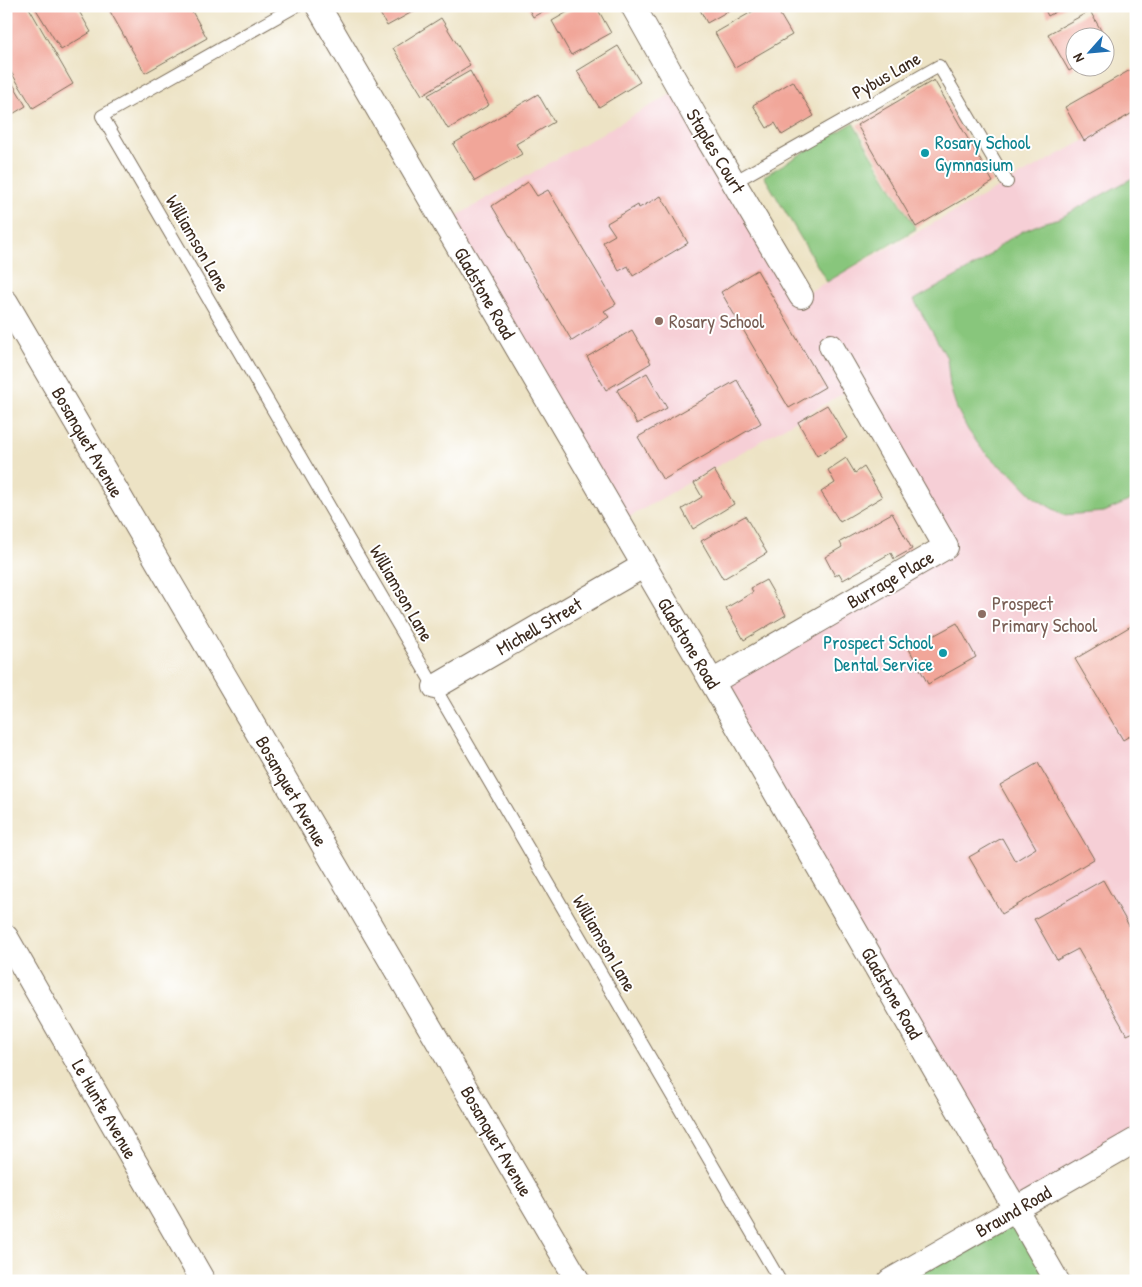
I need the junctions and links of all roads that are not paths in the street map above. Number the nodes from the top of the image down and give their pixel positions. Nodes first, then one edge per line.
1 (296, 6) edge
2 (318, 6) edge
3 (633, 6) edge
4 (734, 182) junction
5 (1008, 182) dead end
6 (801, 296) dead end
7 (6, 302) edge
8 (831, 346) dead end
9 (643, 566) junction
10 (712, 682) junction
11 (435, 687) junction
12 (6, 937) edge
13 (1136, 1140) edge
14 (1016, 1209) junction
15 (203, 1281) edge
16 (578, 1281) edge
17 (780, 1281) edge
18 (890, 1281) edge
19 (1057, 1281) edge

1 - 11 lane, Williamson Lane
2 - 9 street, Gladstone Road
3 - 4 street, Staples Court
4 - 5 lane, Pybus Lane
4 - 6 street, Staples Court
7 - 16 street, Bosanquet Avenue
8 - 10 street, Burrage Place
9 - 10 street, Gladstone Road
9 - 11 street, Michell Street
10 - 14 street, Gladstone Road
11 - 17 lane, Williamson Lane
12 - 15 street, Le Hunte Avenue
13 - 14 street, Braund Road
14 - 18 street, Braund Road
14 - 19 street, Gladstone Road

